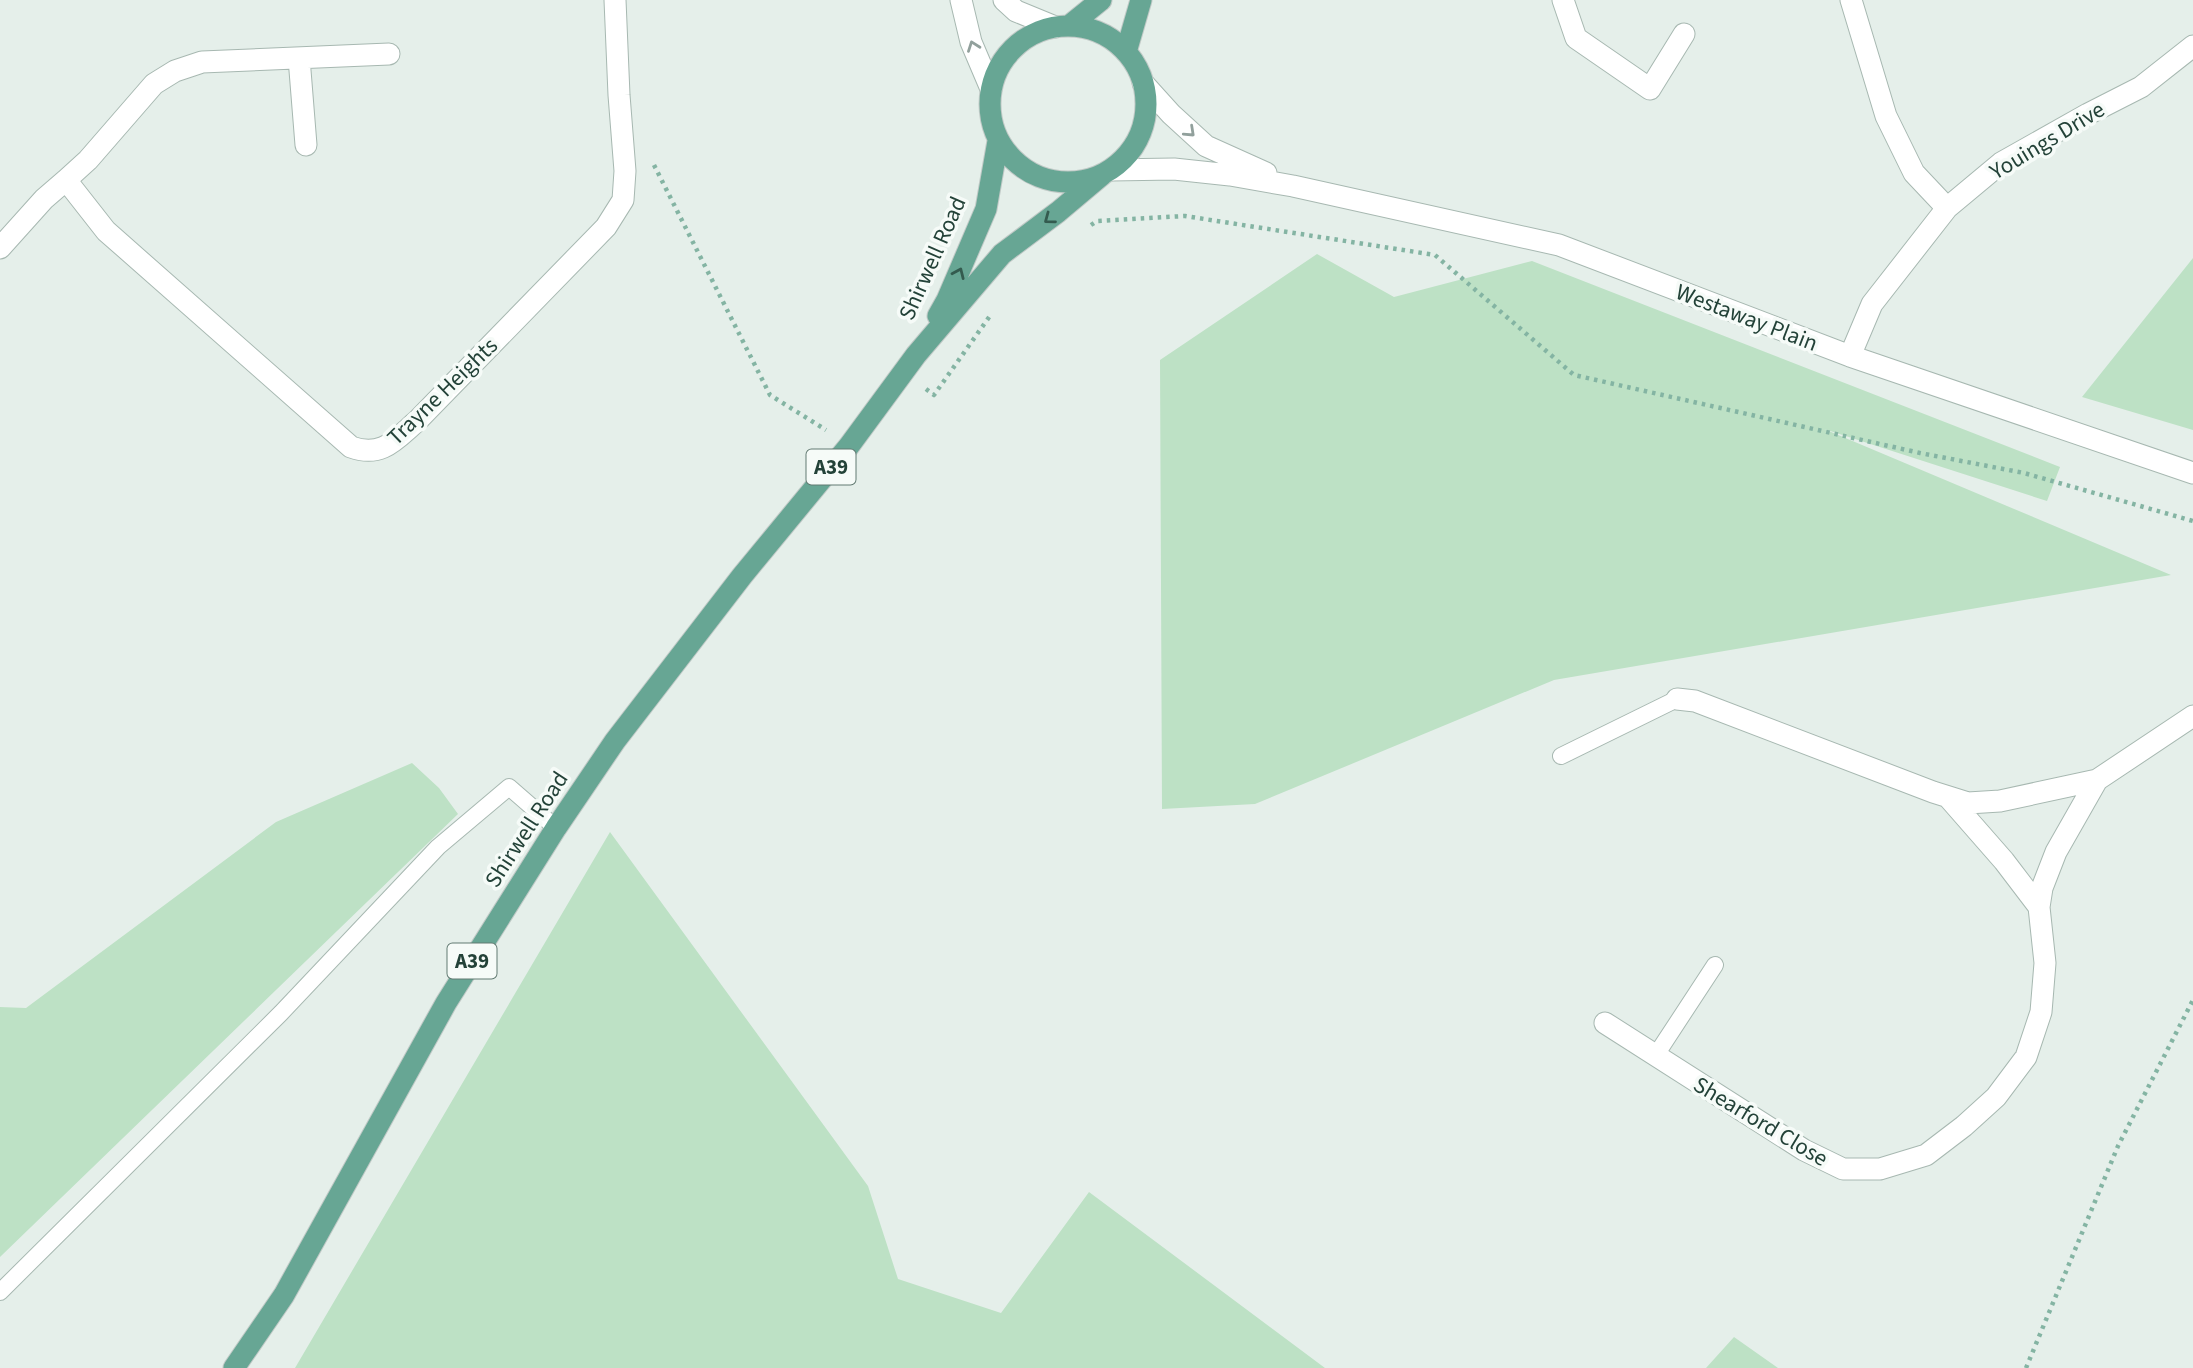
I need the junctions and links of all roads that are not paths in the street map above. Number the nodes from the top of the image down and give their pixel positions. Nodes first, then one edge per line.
1 (615, 0) edge
2 (961, 0) edge
3 (1004, 0) edge
4 (1101, 0) edge
5 (1141, 0) edge
6 (1563, 0) edge
7 (1851, 0) edge
8 (1062, 27) junction
9 (1684, 34) dead end
10 (2193, 46) edge
11 (1126, 52) junction
12 (389, 54) dead end
13 (299, 58) junction
14 (1143, 83) junction
15 (991, 89) junction
16 (998, 141) junction
17 (306, 145) dead end
18 (1106, 173) junction
19 (66, 180) junction
20 (1293, 186) junction
21 (1947, 208) junction
22 (0, 248) edge
23 (1850, 356) junction
24 (910, 363) junction
25 (2193, 473) edge
26 (1677, 699) joint
27 (2193, 716) edge
28 (1561, 756) dead end
29 (2097, 780) junction
30 (1948, 797) junction
31 (556, 828) junction
32 (2039, 907) junction
33 (1715, 965) dead end
34 (1605, 1023) dead end
35 (1656, 1055) junction
36 (0, 1292) edge
37 (234, 1368) edge

1 - 19 street, Trayne Heights
15 -> 2 street
3 - 8 street
4 - 8 main road
5 - 11 main road
6 - 9 street
7 - 21 street
8 - 11 main road
8 - 15 main road
10 - 21 street, Youings Drive
11 - 14 main road
12 - 13 street
13 - 17 street
13 - 19 street
14 - 18 main road
14 -> 20 street, Westaway Plain
15 - 16 main road
16 - 18 main road
24 -> 16 main road, Shirwell Road / A39
18 - 20 street, Westaway Plain
18 -> 24 main road, Shirwell Road / A39
19 - 22 street
20 - 23 street, Westaway Plain
21 - 23 street, Youings Drive
23 - 25 street, Westaway Plain
24 - 31 main road, Shirwell Road / A39
26 - 28 lane
26 - 30 street
27 - 29 street, Shearford Close
29 - 30 street
29 - 32 street, Shearford Close
30 - 32 street
31 - 36 lane
31 - 37 main road, Shirwell Road / A39
32 - 35 street, Shearford Close
33 - 35 lane
34 - 35 street, Shearford Close

